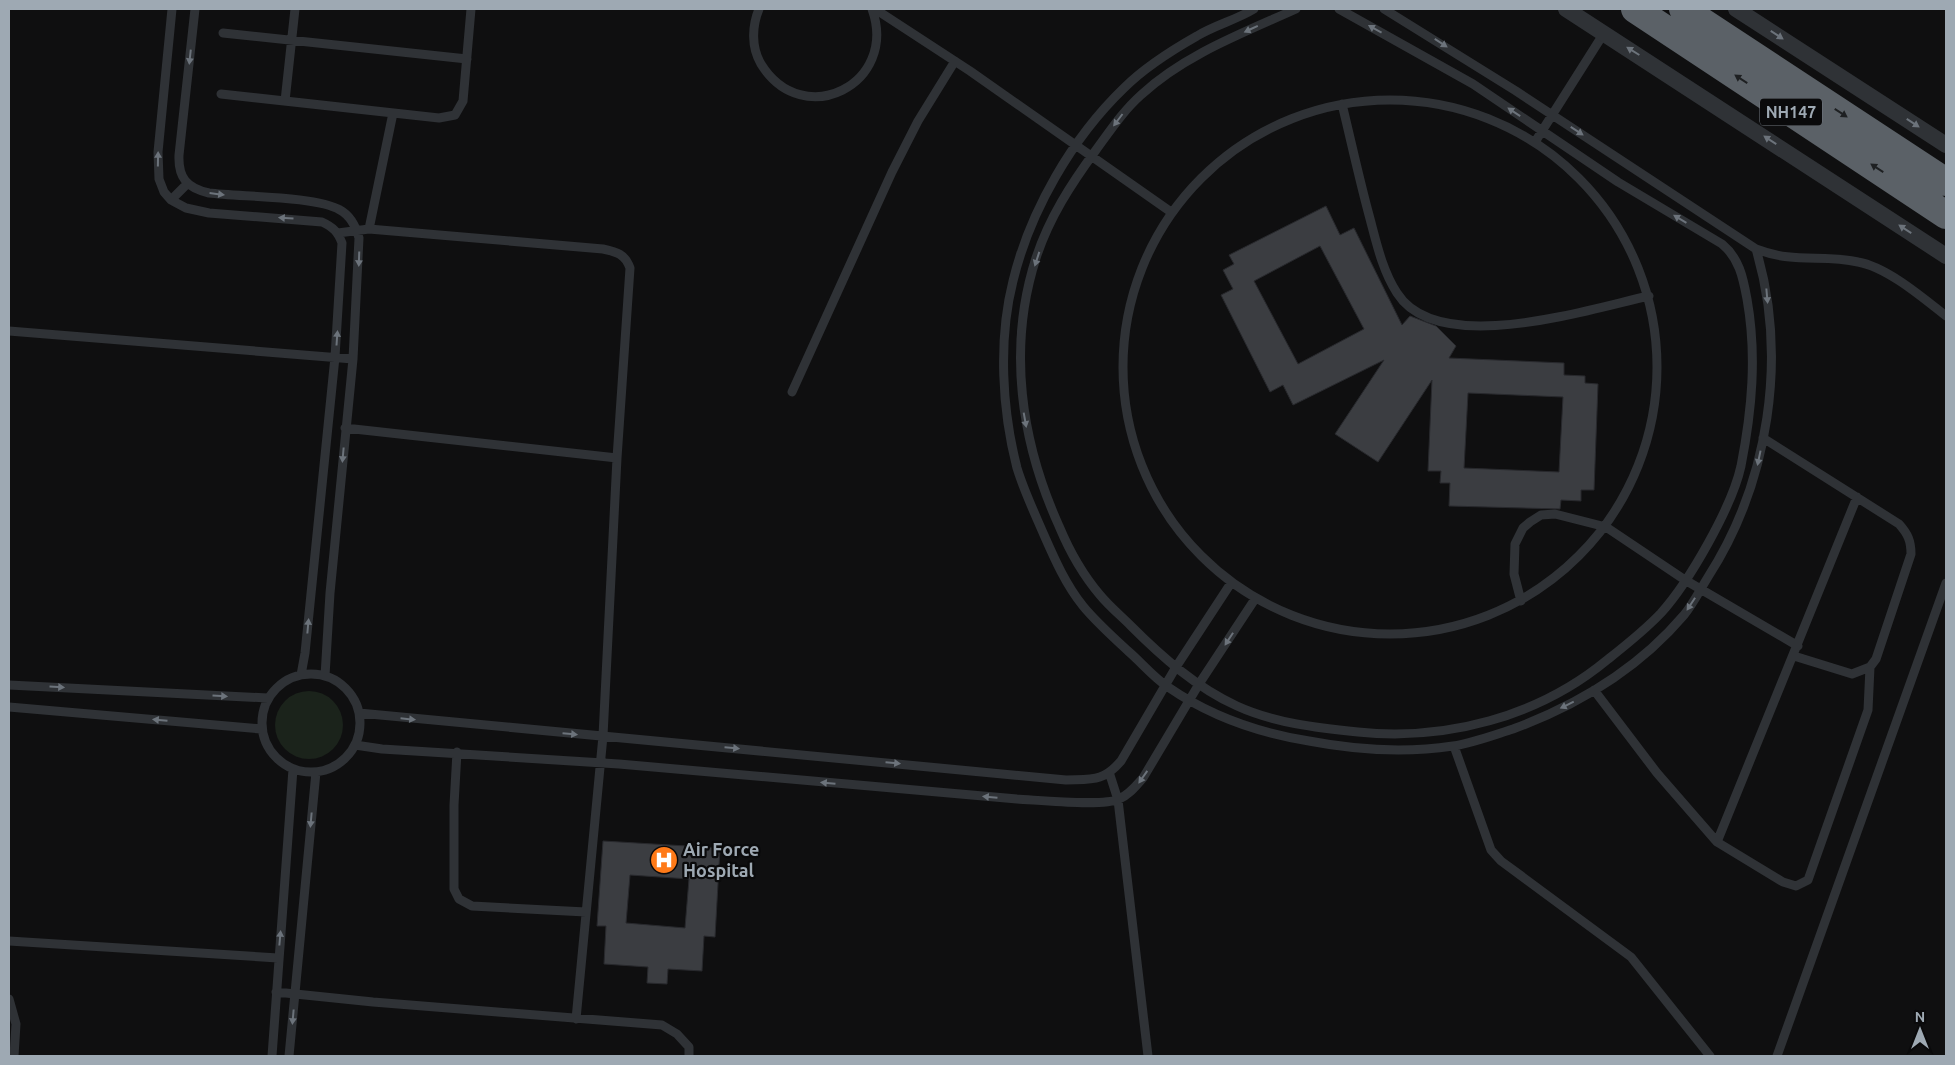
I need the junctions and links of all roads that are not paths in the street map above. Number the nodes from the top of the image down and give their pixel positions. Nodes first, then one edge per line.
1 (172, 9) edge
2 (195, 9) edge
3 (295, 9) edge
4 (471, 9) edge
5 (760, 9) edge
6 (874, 9) edge
7 (1254, 9) edge
8 (1296, 9) edge
9 (1339, 9) edge
10 (1384, 9) edge
11 (1566, 9) edge
12 (1635, 9) edge
13 (1683, 9) edge
14 (1736, 9) edge
15 (223, 33) dead end
16 (1604, 33) junction
17 (292, 40) junction
18 (467, 59) junction
19 (955, 61) junction
20 (221, 94) dead end
21 (285, 101) junction
22 (1342, 104) junction
23 (393, 113) junction
24 (1553, 115) junction
25 (1543, 131) junction
26 (1535, 142) junction
27 (1946, 145) edge
28 (1076, 146) junction
29 (1091, 157) junction
30 (1946, 182) edge
31 (187, 184) junction
32 (171, 200) junction
33 (1171, 212) junction
34 (1946, 215) edge
35 (357, 229) junction
36 (369, 229) junction
37 (338, 233) junction
38 (1756, 249) junction
39 (1946, 256) edge
40 (1649, 296) junction
41 (1946, 316) edge
42 (9, 331) edge
43 (335, 357) junction
44 (353, 359) junction
45 (792, 392) dead end
46 (345, 428) junction
47 (1763, 438) junction
48 (617, 458) junction
49 (1857, 497) junction
50 (1606, 527) junction
51 (1684, 580) junction
52 (1232, 583) junction
53 (1946, 583) edge
54 (1701, 590) junction
55 (1255, 599) junction
56 (1521, 601) junction
57 (1798, 646) junction
58 (1794, 656) junction
59 (1176, 667) junction
60 (1870, 667) junction
61 (301, 675) junction
62 (325, 676) junction
63 (9, 684) edge
64 (1200, 684) junction
65 (1166, 686) junction
66 (1594, 690) junction
67 (268, 698) junction
68 (1192, 700) junction
69 (9, 707) edge
70 (360, 713) junction
71 (261, 729) junction
72 (603, 736) junction
73 (355, 745) junction
74 (1454, 746) junction
75 (457, 752) junction
76 (601, 763) junction
77 (293, 769) junction
78 (316, 772) junction
79 (1110, 775) junction
80 (1118, 800) junction
81 (1717, 842) junction
82 (586, 912) junction
83 (9, 941) edge
84 (278, 958) junction
85 (276, 992) junction
86 (295, 993) junction
87 (9, 999) edge
88 (576, 1019) junction
89 (14, 1056) edge
90 (272, 1056) edge
91 (289, 1056) edge
92 (689, 1056) edge
93 (1148, 1056) edge
94 (1710, 1056) edge
95 (1777, 1056) edge

32 -> 1 lane
2 -> 31 lane
3 - 17 lane
4 - 18 lane
5 - 6 lane
6 - 19 lane
7 - 28 lane
8 -> 29 lane
25 -> 9 lane
10 -> 24 lane
11 - 16 street
34 -> 12 highway, NH147
13 -> 30 highway, NH147
14 -> 27 street
15 - 17 lane
16 - 24 lane
39 -> 16 street
17 - 18 lane
17 - 21 lane
18 - 23 lane
19 - 28 lane
19 - 45 lane
20 - 21 lane
21 - 23 lane
22 - 26 lane
22 - 33 lane
22 - 40 lane
23 - 36 lane
24 - 25 lane
24 -> 38 lane
25 - 26 lane
51 -> 25 lane
26 - 40 lane
28 - 29 lane
28 - 65 lane
29 - 33 lane
29 -> 59 lane
31 - 32 lane
31 -> 35 lane
37 -> 32 lane
33 - 52 lane
35 - 36 lane
35 - 37 lane
35 -> 44 lane
36 - 48 lane
43 -> 37 lane
38 - 41 lane
38 -> 47 lane
40 - 50 lane
42 - 43 lane
43 - 44 lane
61 -> 43 lane
44 - 46 lane
46 - 48 lane
46 -> 62 lane
47 - 49 lane
47 -> 54 lane
48 - 72 lane
49 - 57 lane
49 - 60 lane
50 - 51 lane
50 - 56 lane
50 - 56 lane
51 - 54 lane
51 - 64 lane
52 - 55 lane
52 - 59 lane
53 - 95 lane
54 - 57 lane
54 -> 66 lane
55 - 56 lane
55 -> 64 lane
57 - 58 lane
58 - 60 lane
58 - 81 lane
59 - 64 lane
59 - 65 lane
60 - 81 lane
61 - 62 lane
61 - 67 lane
62 - 70 lane
63 -> 67 lane
64 - 68 lane
65 - 68 lane
65 - 79 lane
66 -> 74 lane
66 - 81 lane
67 - 71 lane
68 - 74 lane
68 -> 80 lane
71 -> 69 lane
70 -> 72 lane
70 - 73 lane
71 - 77 lane
72 - 76 lane
72 -> 79 lane
73 - 75 lane
73 - 78 lane
74 - 94 lane
75 - 76 lane
75 - 82 lane
80 -> 76 lane
76 - 82 lane
77 - 78 lane
84 -> 77 lane
78 -> 86 lane
79 - 80 lane
80 - 93 lane
82 - 88 lane
83 - 84 lane
84 - 85 lane
85 - 86 lane
85 - 90 lane
86 - 88 lane
86 -> 91 lane
87 - 89 lane
88 - 92 lane

